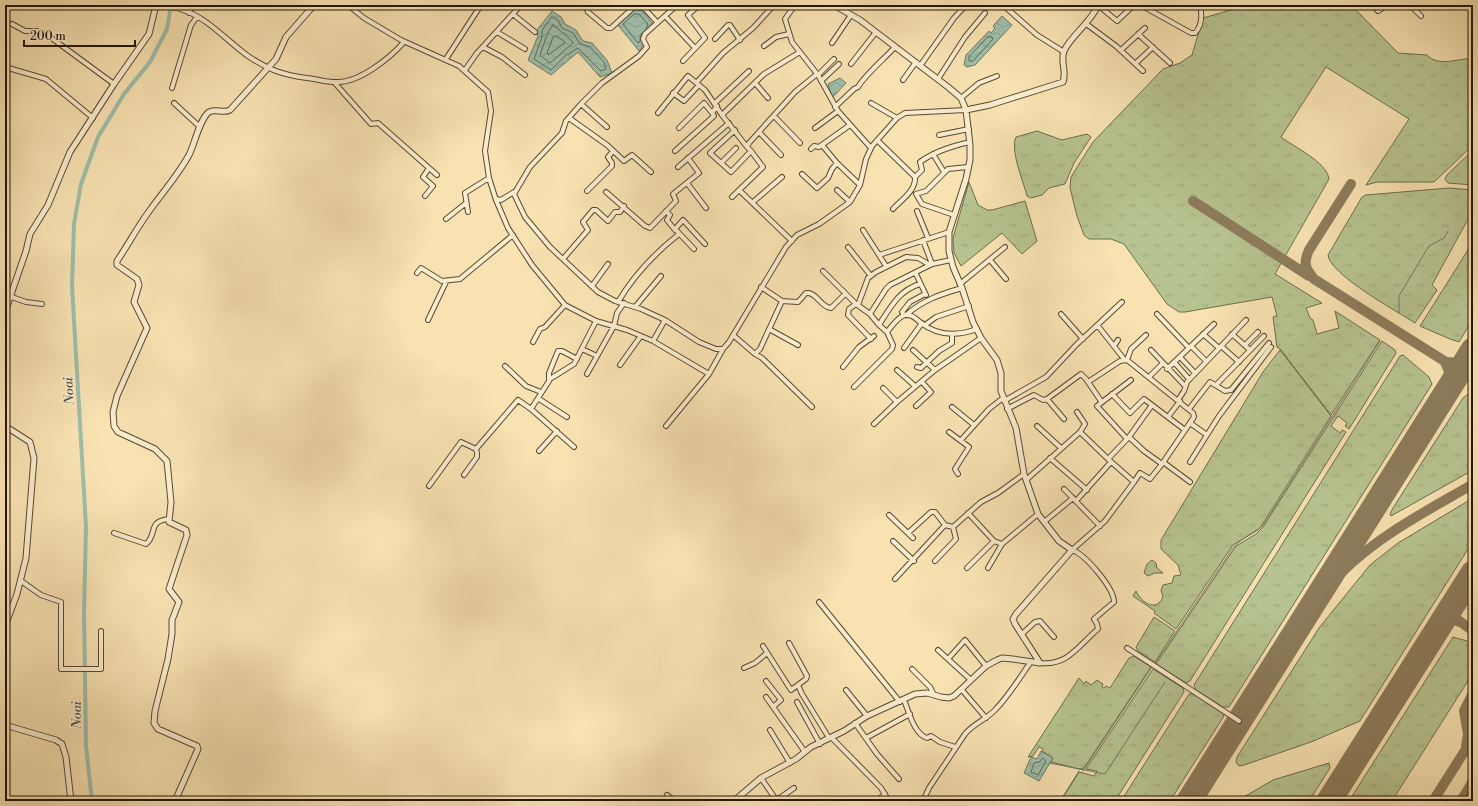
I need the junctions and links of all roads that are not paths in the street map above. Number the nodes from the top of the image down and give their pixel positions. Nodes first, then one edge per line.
1 (156, 5) edge
2 (192, 5) edge
3 (314, 5) edge
4 (348, 5) edge
5 (481, 5) edge
6 (522, 5) edge
7 (591, 5) edge
8 (677, 5) edge
9 (699, 5) edge
10 (774, 5) edge
11 (795, 5) edge
12 (834, 5) edge
13 (966, 5) edge
14 (1003, 5) edge
15 (1098, 5) edge
16 (1134, 5) edge
17 (1200, 5) edge
18 (1373, 5) edge
19 (1387, 5) edge
20 (1410, 5) edge
21 (1146, 8) dead end
22 (189, 13) junction
23 (986, 13) dead end
24 (514, 15) junction
25 (851, 15) junction
26 (665, 16) junction
27 (1421, 16) dead end
28 (197, 17) junction
29 (657, 22) junction
30 (1085, 23) junction
31 (12, 24) dead end
32 (1145, 28) dead end
33 (497, 32) junction
34 (535, 32) dead end
35 (876, 32) junction
36 (789, 34) junction
37 (1138, 34) junction
38 (715, 39) dead end
39 (740, 40) junction
40 (404, 42) junction
41 (832, 43) dead end
42 (764, 46) dead end
43 (483, 47) junction
44 (1153, 47) junction
45 (695, 48) junction
46 (894, 48) junction
47 (525, 49) dead end
48 (1121, 50) junction
49 (800, 52) junction
50 (1064, 52) junction
51 (446, 59) junction
52 (834, 59) dead end
53 (683, 61) dead end
54 (916, 62) junction
55 (838, 64) dead end
56 (851, 64) dead end
57 (1136, 64) junction
58 (1170, 64) dead end
59 (920, 66) junction
60 (5, 68) edge
61 (269, 68) junction
62 (465, 70) junction
63 (749, 71) dead end
64 (1143, 71) dead end
65 (525, 75) dead end
66 (817, 75) junction
67 (997, 76) dead end
68 (938, 79) junction
69 (903, 80) dead end
70 (821, 81) junction
71 (334, 82) junction
72 (114, 84) junction
73 (698, 84) junction
74 (756, 84) junction
75 (172, 88) dead end
76 (673, 93) junction
77 (768, 98) dead end
78 (961, 98) junction
79 (871, 102) dead end
80 (174, 103) dead end
81 (581, 104) junction
82 (716, 104) junction
83 (836, 109) junction
84 (966, 110) junction
85 (658, 113) dead end
86 (712, 113) junction
87 (722, 115) junction
88 (774, 116) junction
89 (93, 118) junction
90 (568, 118) junction
91 (897, 118) junction
92 (729, 123) junction
93 (850, 125) junction
94 (200, 127) junction
95 (607, 127) dead end
96 (679, 128) dead end
97 (815, 128) dead end
98 (969, 129) junction
99 (735, 130) junction
100 (759, 132) junction
101 (939, 135) dead end
102 (877, 140) junction
103 (970, 142) junction
104 (800, 143) dead end
105 (822, 145) junction
106 (747, 147) junction
107 (736, 148) dead end
108 (871, 148) junction
109 (810, 149) dead end
110 (613, 151) junction
111 (675, 151) dead end
112 (751, 151) junction
113 (933, 154) junction
114 (781, 155) dead end
115 (688, 158) junction
116 (720, 163) junction
117 (837, 163) junction
118 (678, 167) dead end
119 (968, 167) junction
120 (429, 168) junction
121 (651, 172) dead end
122 (944, 172) junction
123 (802, 174) dead end
124 (437, 175) dead end
125 (782, 177) dead end
126 (915, 177) junction
127 (489, 178) junction
128 (687, 183) junction
129 (860, 185) junction
130 (516, 190) junction
131 (739, 190) junction
132 (837, 190) dead end
133 (588, 191) dead end
134 (606, 192) dead end
135 (425, 196) dead end
136 (732, 197) dead end
137 (496, 199) junction
138 (753, 202) junction
139 (850, 202) junction
140 (466, 203) junction
141 (624, 206) junction
142 (706, 208) dead end
143 (893, 209) dead end
144 (666, 211) junction
145 (917, 211) dead end
146 (468, 212) dead end
147 (954, 215) junction
148 (446, 219) dead end
149 (862, 230) dead end
150 (677, 232) junction
151 (949, 232) junction
152 (513, 235) junction
153 (928, 238) junction
154 (923, 240) junction
155 (792, 241) junction
156 (705, 244) dead end
157 (848, 247) dead end
158 (1005, 247) dead end
159 (694, 249) dead end
160 (880, 255) junction
161 (563, 259) junction
162 (951, 260) junction
163 (990, 260) junction
164 (608, 264) dead end
165 (931, 264) junction
166 (886, 266) junction
167 (823, 271) dead end
168 (417, 273) dead end
169 (916, 274) junction
170 (661, 276) dead end
171 (871, 276) junction
172 (1006, 279) dead end
173 (446, 282) junction
174 (920, 284) junction
175 (592, 286) junction
176 (961, 286) junction
177 (761, 287) junction
178 (846, 294) junction
179 (925, 294) junction
180 (9, 296) junction
181 (928, 299) junction
182 (782, 301) junction
183 (618, 302) junction
184 (1122, 302) dead end
185 (624, 303) junction
186 (42, 304) dead end
187 (857, 304) junction
188 (565, 305) junction
189 (969, 306) junction
190 (635, 307) junction
191 (5, 312) edge
192 (870, 314) junction
193 (1060, 314) dead end
194 (1157, 314) dead end
195 (905, 315) junction
196 (428, 320) dead end
197 (665, 320) junction
198 (1246, 320) dead end
199 (596, 321) junction
200 (924, 324) junction
201 (1214, 324) dead end
202 (878, 325) junction
203 (614, 326) junction
204 (1098, 326) junction
205 (769, 329) junction
206 (977, 329) junction
207 (887, 332) junction
208 (1258, 332) dead end
209 (1203, 334) junction
210 (1232, 334) junction
211 (733, 335) junction
212 (952, 335) junction
213 (1146, 335) dead end
214 (640, 336) junction
215 (1264, 336) dead end
216 (981, 338) junction
217 (1083, 339) junction
218 (1118, 340) dead end
219 (653, 341) junction
220 (533, 342) dead end
221 (798, 345) dead end
222 (1245, 345) junction
223 (1114, 346) junction
224 (1190, 347) junction
225 (1220, 347) junction
226 (904, 348) dead end
227 (582, 349) junction
228 (723, 349) junction
229 (913, 350) dead end
230 (1150, 350) dead end
231 (1250, 350) junction
232 (5, 354) edge
233 (756, 354) junction
234 (597, 356) junction
235 (1180, 357) junction
236 (577, 359) junction
237 (5, 360) edge
238 (1126, 360) junction
239 (927, 362) junction
240 (1174, 362) junction
241 (1206, 362) junction
242 (1239, 362) junction
243 (1163, 363) junction
244 (620, 365) dead end
245 (505, 366) dead end
246 (843, 367) dead end
247 (917, 367) dead end
248 (1167, 368) junction
249 (897, 370) dead end
250 (935, 370) junction
251 (1196, 373) junction
252 (588, 374) dead end
253 (710, 374) junction
254 (1149, 377) junction
255 (550, 379) junction
256 (1189, 379) junction
257 (1132, 380) dead end
258 (922, 382) junction
259 (1088, 382) junction
260 (1216, 385) junction
261 (915, 386) junction
262 (1185, 386) junction
263 (854, 387) dead end
264 (884, 388) dead end
265 (541, 392) junction
266 (1112, 394) junction
267 (539, 399) junction
268 (1048, 399) junction
269 (1004, 400) junction
270 (1179, 400) junction
271 (1101, 401) junction
272 (897, 402) junction
273 (1152, 405) junction
274 (916, 406) dead end
275 (812, 407) dead end
276 (952, 407) dead end
277 (532, 409) junction
278 (1007, 409) junction
279 (1189, 409) junction
280 (1077, 412) dead end
281 (567, 417) dead end
282 (1168, 417) junction
283 (1064, 419) dead end
284 (1190, 423) junction
285 (874, 424) dead end
286 (974, 425) junction
287 (5, 426) edge
288 (666, 426) dead end
289 (1037, 426) dead end
290 (1185, 430) junction
291 (557, 431) junction
292 (949, 432) dead end
293 (1080, 432) junction
294 (1207, 434) junction
295 (1128, 438) junction
296 (961, 440) junction
297 (574, 447) dead end
298 (1061, 448) junction
299 (476, 450) junction
300 (539, 451) dead end
301 (1050, 458) junction
302 (1110, 461) junction
303 (1190, 462) dead end
304 (1162, 463) junction
305 (958, 474) dead end
306 (1024, 474) junction
307 (464, 475) dead end
308 (1026, 480) junction
309 (1134, 482) junction
310 (1190, 482) dead end
311 (429, 486) dead end
312 (1064, 489) dead end
313 (1087, 490) junction
314 (1075, 500) junction
315 (968, 513) junction
316 (1038, 514) junction
317 (889, 515) dead end
318 (169, 519) junction
319 (1044, 522) junction
320 (945, 525) junction
321 (1100, 526) junction
322 (953, 527) junction
323 (114, 533) dead end
324 (908, 533) junction
325 (913, 538) dead end
326 (893, 541) dead end
327 (994, 541) junction
328 (1002, 544) junction
329 (1072, 550) junction
330 (914, 561) junction
331 (935, 561) dead end
332 (967, 568) dead end
333 (988, 568) dead end
334 (896, 579) dead end
335 (21, 581) junction
336 (819, 602) dead end
337 (5, 626) edge
338 (101, 632) dead end
339 (1022, 634) junction
340 (1054, 637) dead end
341 (789, 643) dead end
342 (763, 646) dead end
343 (1127, 648) dead end
344 (938, 650) dead end
345 (767, 653) junction
346 (948, 659) junction
347 (1030, 663) junction
348 (1040, 663) junction
349 (986, 666) junction
350 (744, 668) dead end
351 (912, 669) dead end
352 (971, 680) junction
353 (766, 681) dead end
354 (798, 685) junction
355 (846, 690) dead end
356 (962, 690) junction
357 (934, 695) junction
358 (766, 697) dead end
359 (902, 701) junction
360 (797, 702) dead end
361 (774, 706) junction
362 (910, 714) junction
363 (867, 716) junction
364 (986, 718) junction
365 (1239, 721) dead end
366 (855, 723) junction
367 (5, 725) edge
368 (770, 730) dead end
369 (830, 737) junction
370 (866, 738) junction
371 (820, 744) junction
372 (956, 747) junction
373 (805, 752) junction
374 (790, 763) junction
375 (761, 778) junction
376 (899, 780) dead end
377 (794, 788) dead end
378 (885, 794) junction
379 (666, 795) dead end
380 (71, 801) edge
381 (175, 801) edge
382 (675, 801) edge
383 (734, 801) edge
384 (777, 801) edge
385 (877, 801) edge
386 (889, 801) edge
387 (923, 801) edge

1 - 22 street
1 - 72 street
2 - 22 street
3 - 61 street
4 - 40 street
5 - 51 street
6 - 24 street
7 - 29 street
8 - 26 street
9 - 45 street
10 - 39 street
11 - 36 street
12 - 25 street
13 - 59 street
14 - 50 street
15 - 16 street
15 - 30 street
17 - 21 street
18 - 19 street
20 - 27 street
22 - 28 street
23 - 68 street
24 - 33 street
24 - 34 street
25 - 35 street
25 - 41 street
26 - 29 street
26 - 45 street
28 - 61 street
28 - 75 street
29 - 81 street
30 - 48 street
30 - 50 street
31 - 72 street
32 - 37 street
33 - 43 street
33 - 47 street
35 - 46 street
35 - 56 street
36 - 42 street
36 - 49 street
37 - 44 street
37 - 48 street
38 - 39 street
39 - 73 street
40 - 51 street
40 - 71 street
43 - 62 street
43 - 65 street
44 - 57 street
44 - 58 street
45 - 53 street
46 - 54 street
46 - 83 street
48 - 57 street
49 - 66 street
49 - 74 street
50 - 84 street
51 - 62 street
52 - 66 street
54 - 59 street
54 - 69 street
55 - 70 street
57 - 64 street
59 - 68 street
60 - 89 street
61 - 71 street
61 - 94 street
62 - 127 street
63 - 82 street
66 - 70 street
66 - 88 street
67 - 78 street
68 - 78 street
70 - 83 street
71 - 120 street
72 - 89 street
73 - 76 street
73 - 76 street
73 - 82 street
74 - 77 street
74 - 87 street
76 - 85 street
78 - 84 street
79 - 91 street
80 - 94 street
81 - 90 street
81 - 95 street
82 - 86 street
82 - 87 street
83 - 93 street
83 - 97 street
84 - 91 street
84 - 98 street
86 - 96 street
86 - 111 street
87 - 92 street
88 - 100 street
88 - 104 street
89 - 180 street
90 - 110 street
90 - 130 street
91 - 102 street
92 - 99 street
92 - 115 street
93 - 105 street
93 - 108 street
94 - 318 street
98 - 101 street
98 - 103 street
99 - 106 street
99 - 116 street
100 - 106 street
100 - 114 street
102 - 108 street
102 - 126 street
103 - 113 street
103 - 119 street
105 - 109 street
105 - 117 street
106 - 112 street
107 - 116 street
108 - 129 street
110 - 121 street
110 - 133 street
112 - 116 street
112 - 131 street
113 - 122 street
113 - 126 street
115 - 118 street
115 - 128 street
117 - 123 street
117 - 129 street
119 - 122 street
119 - 147 street
120 - 124 street
120 - 135 street
122 - 147 street
125 - 138 street
126 - 143 street
127 - 137 street
127 - 140 street
128 - 142 street
128 - 144 street
129 - 139 street
130 - 137 street
130 - 161 street
131 - 136 street
131 - 138 street
132 - 139 street
134 - 141 street
137 - 152 street
138 - 155 street
139 - 155 street
140 - 146 street
140 - 148 street
141 - 144 street
141 - 161 street
144 - 150 street
145 - 153 street
147 - 151 street
149 - 160 street
150 - 156 street
150 - 159 street
150 - 183 street
151 - 153 street
151 - 162 street
152 - 173 street
152 - 188 street
153 - 154 street
154 - 160 street
154 - 165 street
155 - 177 street
157 - 171 street
158 - 163 street
160 - 166 street
161 - 175 street
162 - 165 street
162 - 176 street
163 - 172 street
163 - 176 street
164 - 175 street
165 - 166 street
165 - 169 street
166 - 171 street
167 - 178 street
168 - 173 street
169 - 174 street
169 - 192 street
170 - 190 street
171 - 187 street
173 - 196 street
174 - 179 street
174 - 202 street
175 - 183 street
176 - 181 street
176 - 189 street
177 - 182 street
177 - 211 street
178 - 182 street
178 - 187 street
179 - 181 street
179 - 195 street
180 - 186 street
180 - 191 street
181 - 195 street
182 - 205 street
183 - 185 street
184 - 204 street
185 - 190 street
185 - 203 street
187 - 192 street
187 - 246 street
188 - 199 street
188 - 220 street
189 - 200 street
189 - 206 street
190 - 197 street
192 - 202 street
193 - 217 street
194 - 224 street
195 - 200 street
195 - 207 street
197 - 219 street
197 - 228 street
198 - 210 street
199 - 203 street
199 - 227 street
200 - 212 street
200 - 226 street
201 - 209 street
202 - 207 street
203 - 214 street
203 - 234 street
204 - 217 street
204 - 223 street
205 - 221 street
205 - 233 street
206 - 212 street
206 - 216 street
207 - 263 street
208 - 222 street
209 - 224 street
209 - 225 street
210 - 222 street
210 - 225 street
211 - 228 street
211 - 233 street
212 - 239 street
213 - 238 street
214 - 219 street
214 - 244 street
215 - 231 street
216 - 250 street
216 - 269 street
217 - 269 street
218 - 223 street
219 - 253 street
222 - 231 street
223 - 238 street
224 - 235 street
224 - 241 street
225 - 241 street
225 - 242 street
227 - 234 street
227 - 236 street
228 - 253 street
229 - 239 street
230 - 243 street
231 - 242 street
232 - 237 street
233 - 275 street
234 - 252 street
235 - 240 street
235 - 251 street
236 - 255 street
236 - 255 street
238 - 254 street
238 - 259 street
239 - 247 street
239 - 250 street
240 - 248 street
240 - 256 street
241 - 251 street
242 - 260 street
243 - 248 street
243 - 254 street
245 - 265 street
248 - 262 street
249 - 261 street
250 - 258 street
251 - 256 street
253 - 288 street
254 - 270 street
255 - 265 street
256 - 262 street
257 - 266 street
258 - 261 street
258 - 274 street
259 - 268 street
259 - 271 street
260 - 279 street
260 - 294 street
261 - 272 street
262 - 270 street
264 - 272 street
265 - 267 street
266 - 271 street
266 - 273 street
267 - 277 street
267 - 281 street
268 - 278 street
268 - 283 street
269 - 278 street
269 - 286 street
270 - 279 street
270 - 282 street
271 - 295 street
272 - 285 street
273 - 282 street
273 - 295 street
276 - 286 street
277 - 291 street
277 - 299 street
278 - 306 street
279 - 284 street
280 - 293 street
282 - 290 street
284 - 290 street
284 - 294 street
286 - 296 street
287 - 335 street
289 - 298 street
290 - 304 street
291 - 297 street
291 - 300 street
292 - 296 street
293 - 298 street
293 - 302 street
294 - 303 street
295 - 302 street
295 - 304 street
296 - 305 street
298 - 301 street
299 - 307 street
299 - 311 street
301 - 308 street
301 - 313 street
302 - 309 street
302 - 313 street
304 - 309 street
304 - 310 street
306 - 308 street
306 - 315 street
308 - 316 street
309 - 321 street
312 - 314 street
313 - 314 street
314 - 319 street
314 - 321 street
315 - 322 street
315 - 327 street
316 - 319 street
316 - 328 street
317 - 324 street
318 - 323 street
318 - 381 street
319 - 329 street
320 - 322 street
320 - 324 street
320 - 330 street
321 - 329 street
322 - 331 street
324 - 325 street
326 - 330 street
327 - 328 street
327 - 332 street
328 - 333 street
329 - 339 street
329 - 348 street
330 - 334 street
335 - 337 street
335 - 338 street
336 - 359 street
339 - 340 street
339 - 348 street
341 - 354 street
342 - 345 street
343 - 365 street
344 - 346 street
345 - 350 street
345 - 354 street
346 - 349 street
346 - 352 street
347 - 348 street
347 - 349 street
347 - 364 street
349 - 352 street
351 - 357 street
352 - 356 street
353 - 361 street
354 - 369 street
355 - 363 street
356 - 357 street
356 - 364 street
357 - 359 street
358 - 361 street
359 - 362 street
359 - 363 street
360 - 371 street
361 - 373 street
362 - 370 street
362 - 372 street
363 - 366 street
364 - 372 street
366 - 369 street
366 - 370 street
367 - 380 street
368 - 374 street
369 - 371 street
369 - 378 street
370 - 376 street
371 - 373 street
372 - 387 street
373 - 374 street
374 - 375 street
375 - 383 street
375 - 384 street
377 - 384 street
378 - 385 street
378 - 386 street
379 - 382 street

